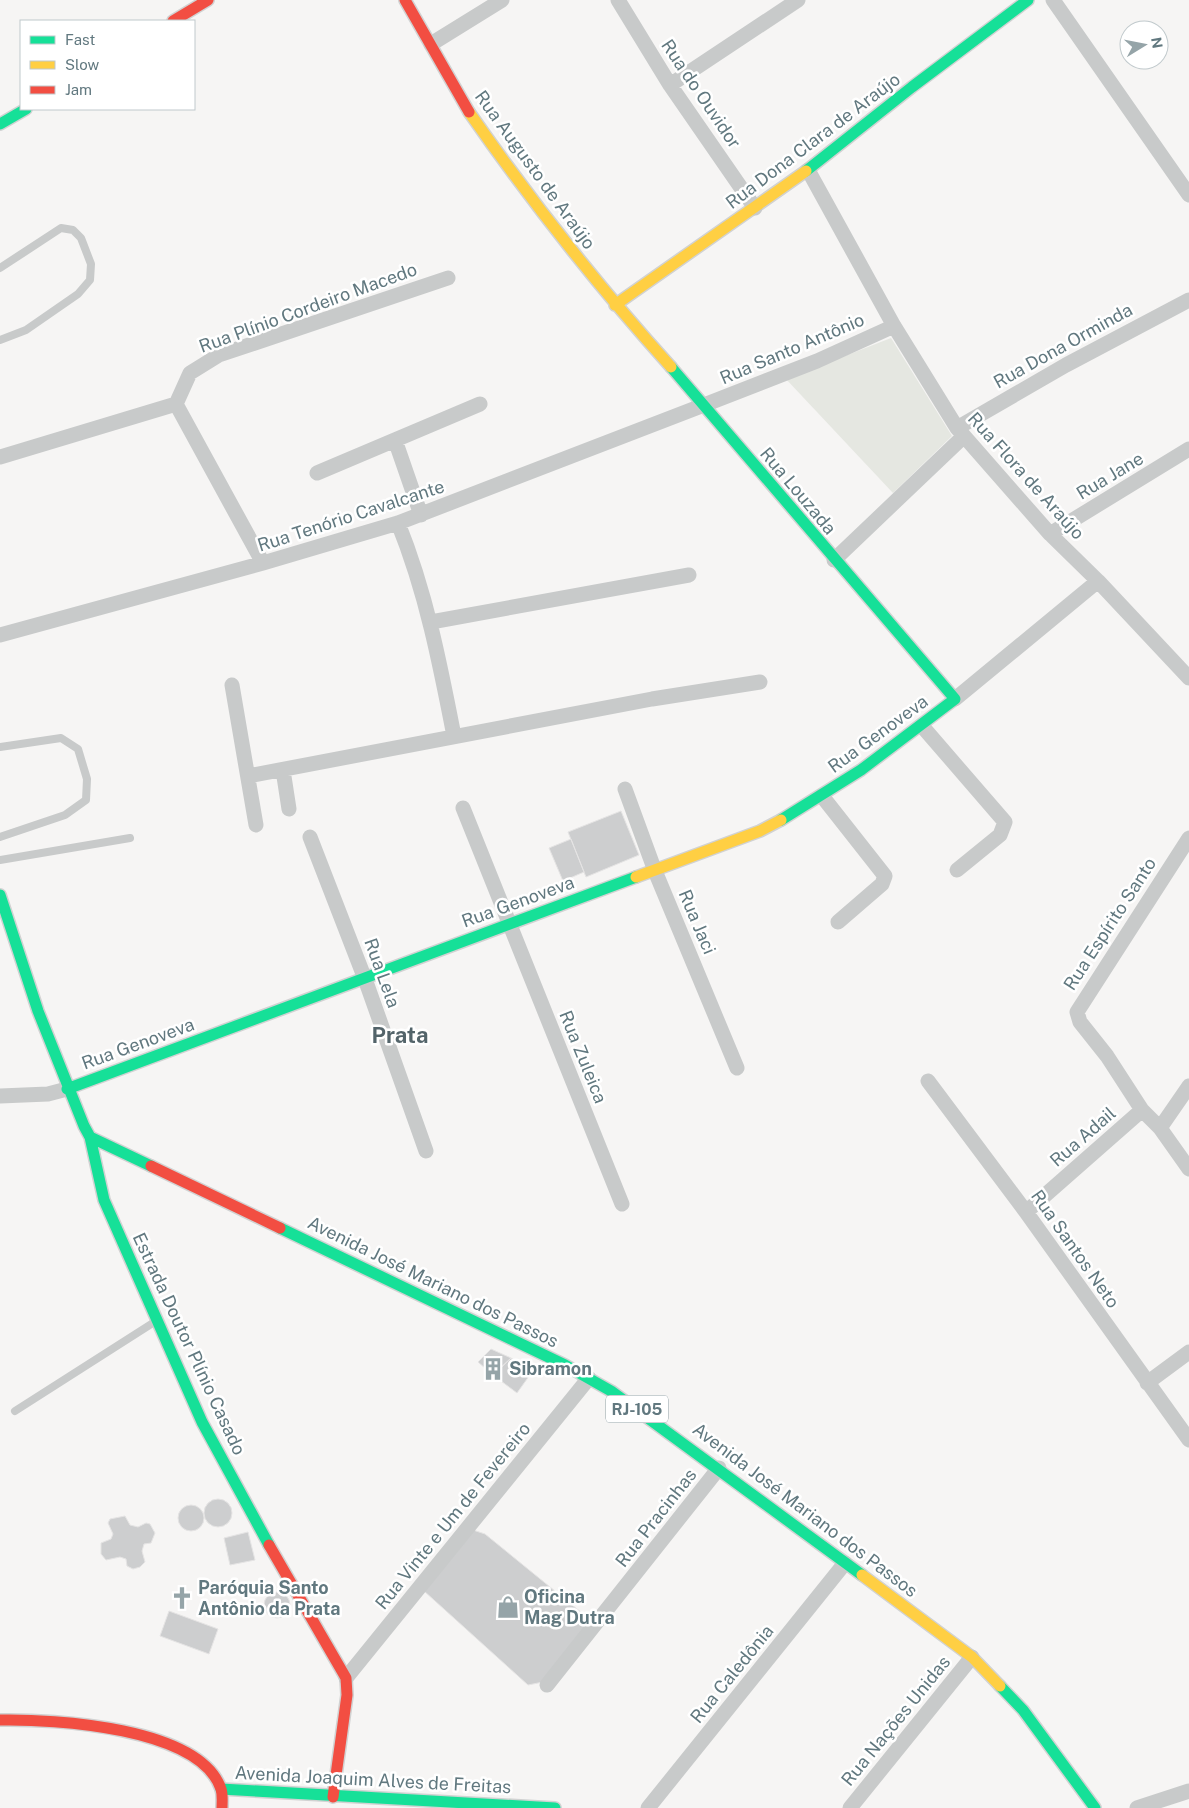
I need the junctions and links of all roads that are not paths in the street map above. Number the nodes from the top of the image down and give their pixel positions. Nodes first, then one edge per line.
1 (208, 0) edge
2 (405, 0) edge
3 (502, 0) edge
4 (618, 0) edge
5 (798, 0) edge
6 (1028, 0) edge
7 (1053, 0) edge
8 (194, 4) edge
9 (174, 20) edge
10 (431, 44) junction
11 (670, 85) junction
12 (24, 110) edge
13 (0, 124) edge
14 (808, 170) junction
15 (1189, 195) edge
16 (755, 208) junction
17 (0, 268) edge
18 (448, 278) dead end
19 (1189, 300) edge
20 (615, 305) junction
21 (894, 326) junction
22 (0, 340) edge
23 (176, 404) junction
24 (480, 404) dead end
25 (704, 406) junction
26 (960, 433) junction
27 (396, 440) junction
28 (1189, 449) edge
29 (0, 457) edge
30 (317, 473) dead end
31 (421, 515) junction
32 (398, 523) junction
33 (1050, 534) junction
34 (834, 560) junction
35 (263, 564) junction
36 (689, 575) dead end
37 (1098, 581) junction
38 (431, 622) junction
39 (0, 635) edge
40 (1189, 678) edge
41 (760, 682) dead end
42 (232, 685) dead end
43 (955, 699) junction
44 (922, 726) junction
45 (454, 736) junction
46 (0, 747) edge
47 (283, 770) junction
48 (248, 776) junction
49 (625, 789) dead end
50 (822, 796) junction
51 (463, 808) dead end
52 (289, 809) dead end
53 (256, 825) dead end
54 (0, 837) edge
55 (310, 837) dead end
56 (130, 838) dead end
57 (1189, 838) edge
58 (0, 860) edge
59 (957, 870) dead end
60 (656, 871) junction
61 (1, 899) edge
62 (838, 922) dead end
63 (509, 923) junction
64 (365, 979) junction
65 (737, 1068) dead end
66 (928, 1081) dead end
67 (1189, 1086) edge
68 (67, 1089) junction
69 (0, 1096) edge
70 (1142, 1110) junction
71 (1160, 1128) junction
72 (90, 1137) junction
73 (426, 1151) dead end
74 (1189, 1169) edge
75 (622, 1204) dead end
76 (1026, 1212) junction
77 (156, 1321) junction
78 (1189, 1352) edge
79 (589, 1378) junction
80 (1147, 1383) junction
81 (15, 1411) dead end
82 (1189, 1440) edge
83 (720, 1468) junction
84 (845, 1563) junction
85 (972, 1657) junction
86 (346, 1678) junction
87 (547, 1685) dead end
88 (0, 1720) edge
89 (221, 1789) junction
90 (1189, 1791) edge
91 (333, 1797) junction
92 (222, 1808) edge
93 (555, 1808) edge
94 (648, 1808) edge
95 (850, 1808) edge
96 (1095, 1808) edge
97 (1137, 1808) edge

1 - 8 street
2 - 10 street, Rua Augusto de Araújo
3 - 10 street
4 - 11 street, Rua do Ouvidor
5 - 11 street
6 - 14 street, Rua Dona Clara de Araújo
7 - 15 street
8 - 9 street
10 - 20 street, Rua Augusto de Araújo
11 - 16 street, Rua do Ouvidor
12 - 13 street
14 - 16 street, Rua Dona Clara de Araújo
14 - 21 street, Rua Flora de Araújo
16 - 20 street, Rua Dona Clara de Araújo
17 - 22 lane
18 - 23 street, Rua Plínio Cordeiro Macedo
19 - 26 street, Rua Dona Orminda
20 - 25 street, Rua Louzada
21 - 25 street, Rua Santo Antônio
21 - 26 street, Rua Flora de Araújo
23 - 29 street
23 - 35 street
24 - 27 street
25 - 31 street, Rua Tenório Cavalcante
25 - 34 street, Rua Louzada
26 - 33 street, Rua Flora de Araújo
26 - 34 street, Rua Dona Orminda
27 - 30 street
27 - 31 street
28 - 33 street, Rua Jane
31 - 32 street, Rua Tenório Cavalcante
32 - 35 street, Rua Tenório Cavalcante
32 - 38 street
33 - 37 street, Rua Flora de Araújo
34 - 43 street, Rua Louzada
35 - 39 street, Rua Tenório Cavalcante
36 - 38 street
37 - 40 street, Rua Flora de Araújo
37 - 43 street
38 - 45 street
41 - 45 street
42 - 48 street
43 - 44 street, Rua Genoveva
44 - 50 street, Rua Genoveva
44 - 59 street
45 - 47 street
46 - 54 lane
47 - 48 street
47 - 52 street
48 - 53 street
49 - 60 street, Rua Jaci
50 - 60 street, Rua Genoveva
50 - 62 street
51 - 63 street, Rua Zuleica
55 - 64 street, Rua Lela
56 - 58 lane
57 - 70 street, Rua Espírito Santo
60 - 63 street, Rua Genoveva
60 - 65 street, Rua Jaci
61 - 68 street, Estrada Doutor Plínio Casado
63 - 64 street, Rua Genoveva
63 - 75 street, Rua Zuleica
64 - 68 street, Rua Genoveva
64 - 73 street, Rua Lela
66 - 76 street, Rua Santos Neto
67 - 71 street
68 - 69 street
68 - 72 street, Estrada Doutor Plínio Casado
70 - 71 street
70 - 76 street, Rua Adail
71 - 74 street
72 - 77 street, Estrada Doutor Plínio Casado
72 - 79 street, Avenida José Mariano dos Passos / RJ-105
76 - 80 street, Rua Santos Neto
77 - 81 lane
77 - 86 street, Estrada Doutor Plínio Casado
78 - 80 street
79 - 83 street, Avenida José Mariano dos Passos / RJ-105
79 - 86 street, Rua Vinte e Um de Fevereiro
80 - 82 street, Rua Santos Neto
83 - 84 street, Avenida José Mariano dos Passos / RJ-105
83 - 87 street, Rua Pracinhas
84 - 85 street, Avenida José Mariano dos Passos / RJ-105
84 - 94 street, Rua Caledônia
85 - 95 street, Rua Nações Unidas
85 - 96 street, Avenida José Mariano dos Passos / RJ-105
86 - 91 street
88 - 89 street, Avenida Joaquim Alves de Freitas
89 - 91 street, Avenida Joaquim Alves de Freitas
89 - 92 street
90 - 97 street
91 - 93 street, Avenida Joaquim Alves de Freitas

